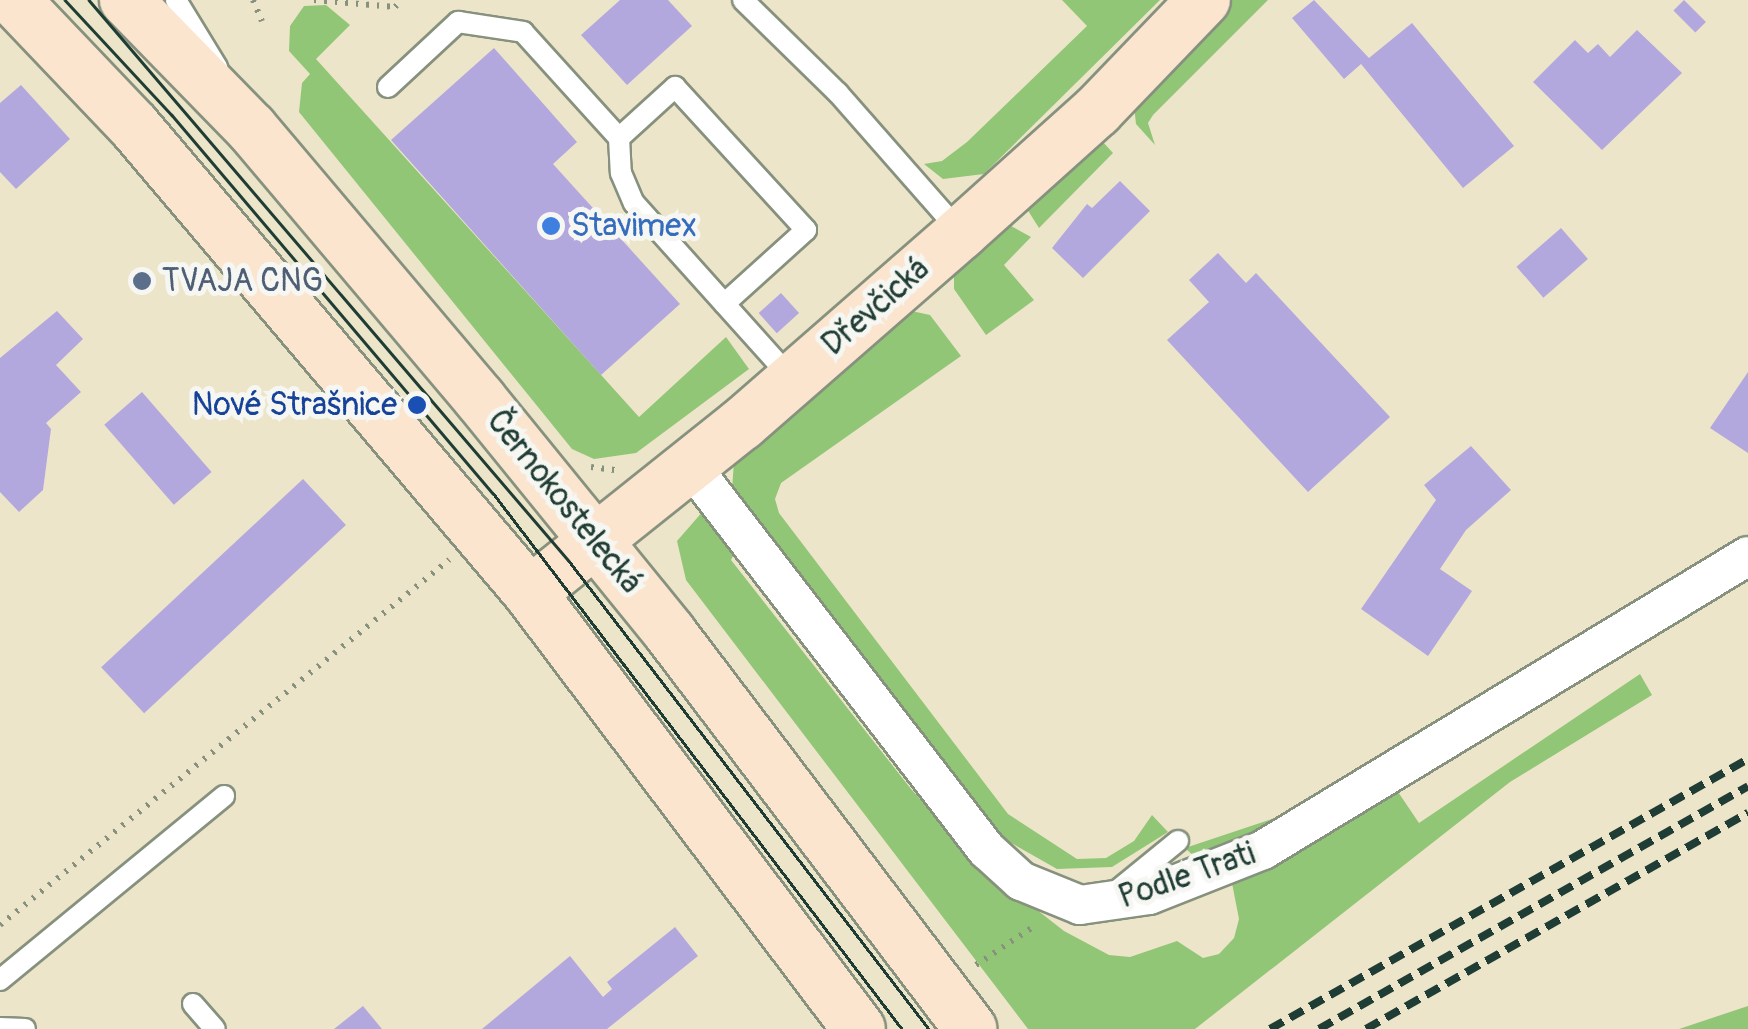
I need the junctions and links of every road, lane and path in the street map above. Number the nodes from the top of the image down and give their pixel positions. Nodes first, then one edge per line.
1 (14, 0) edge
2 (126, 0) edge
3 (176, 0) edge
4 (253, 0) edge
5 (314, 0) edge
6 (402, 0) edge
7 (743, 0) edge
8 (1204, 0) edge
9 (262, 21) dead end
10 (388, 87) dead end
11 (242, 118) junction
12 (619, 138) junction
13 (961, 233) junction
14 (724, 304) junction
15 (792, 380) junction
16 (690, 466) junction
17 (595, 540) junction
18 (456, 555) dead end
19 (1748, 556) edge
20 (530, 593) junction
21 (224, 796) dead end
22 (1178, 840) dead end
23 (1084, 904) junction
24 (0, 925) edge
25 (967, 972) dead end
26 (0, 980) edge
27 (194, 1004) dead end
28 (0, 1028) edge
29 (25, 1029) edge
30 (215, 1029) edge
31 (858, 1029) edge
32 (971, 1029) edge

1 - 20 main road
2 - 11 main road, Černokostelecká
3 - 11 lane
4 - 9 path
5 - 6 path
7 - 13 lane
8 - 13 main road, Dřevčická
10 - 12 lane
11 - 17 main road, Černokostelecká
12 - 14 lane
12 - 14 lane
13 - 15 main road, Dřevčická
14 - 15 lane
15 - 16 main road, Dřevčická
16 - 17 main road, Dřevčická
16 - 23 street
17 - 20 main road, Dřevčická
17 - 32 main road, Černokostelecká
18 - 24 path
19 - 23 street, Podle Trati
20 - 31 main road
21 - 26 lane
22 - 23 lane
23 - 25 path
27 - 30 lane
28 - 29 lane

